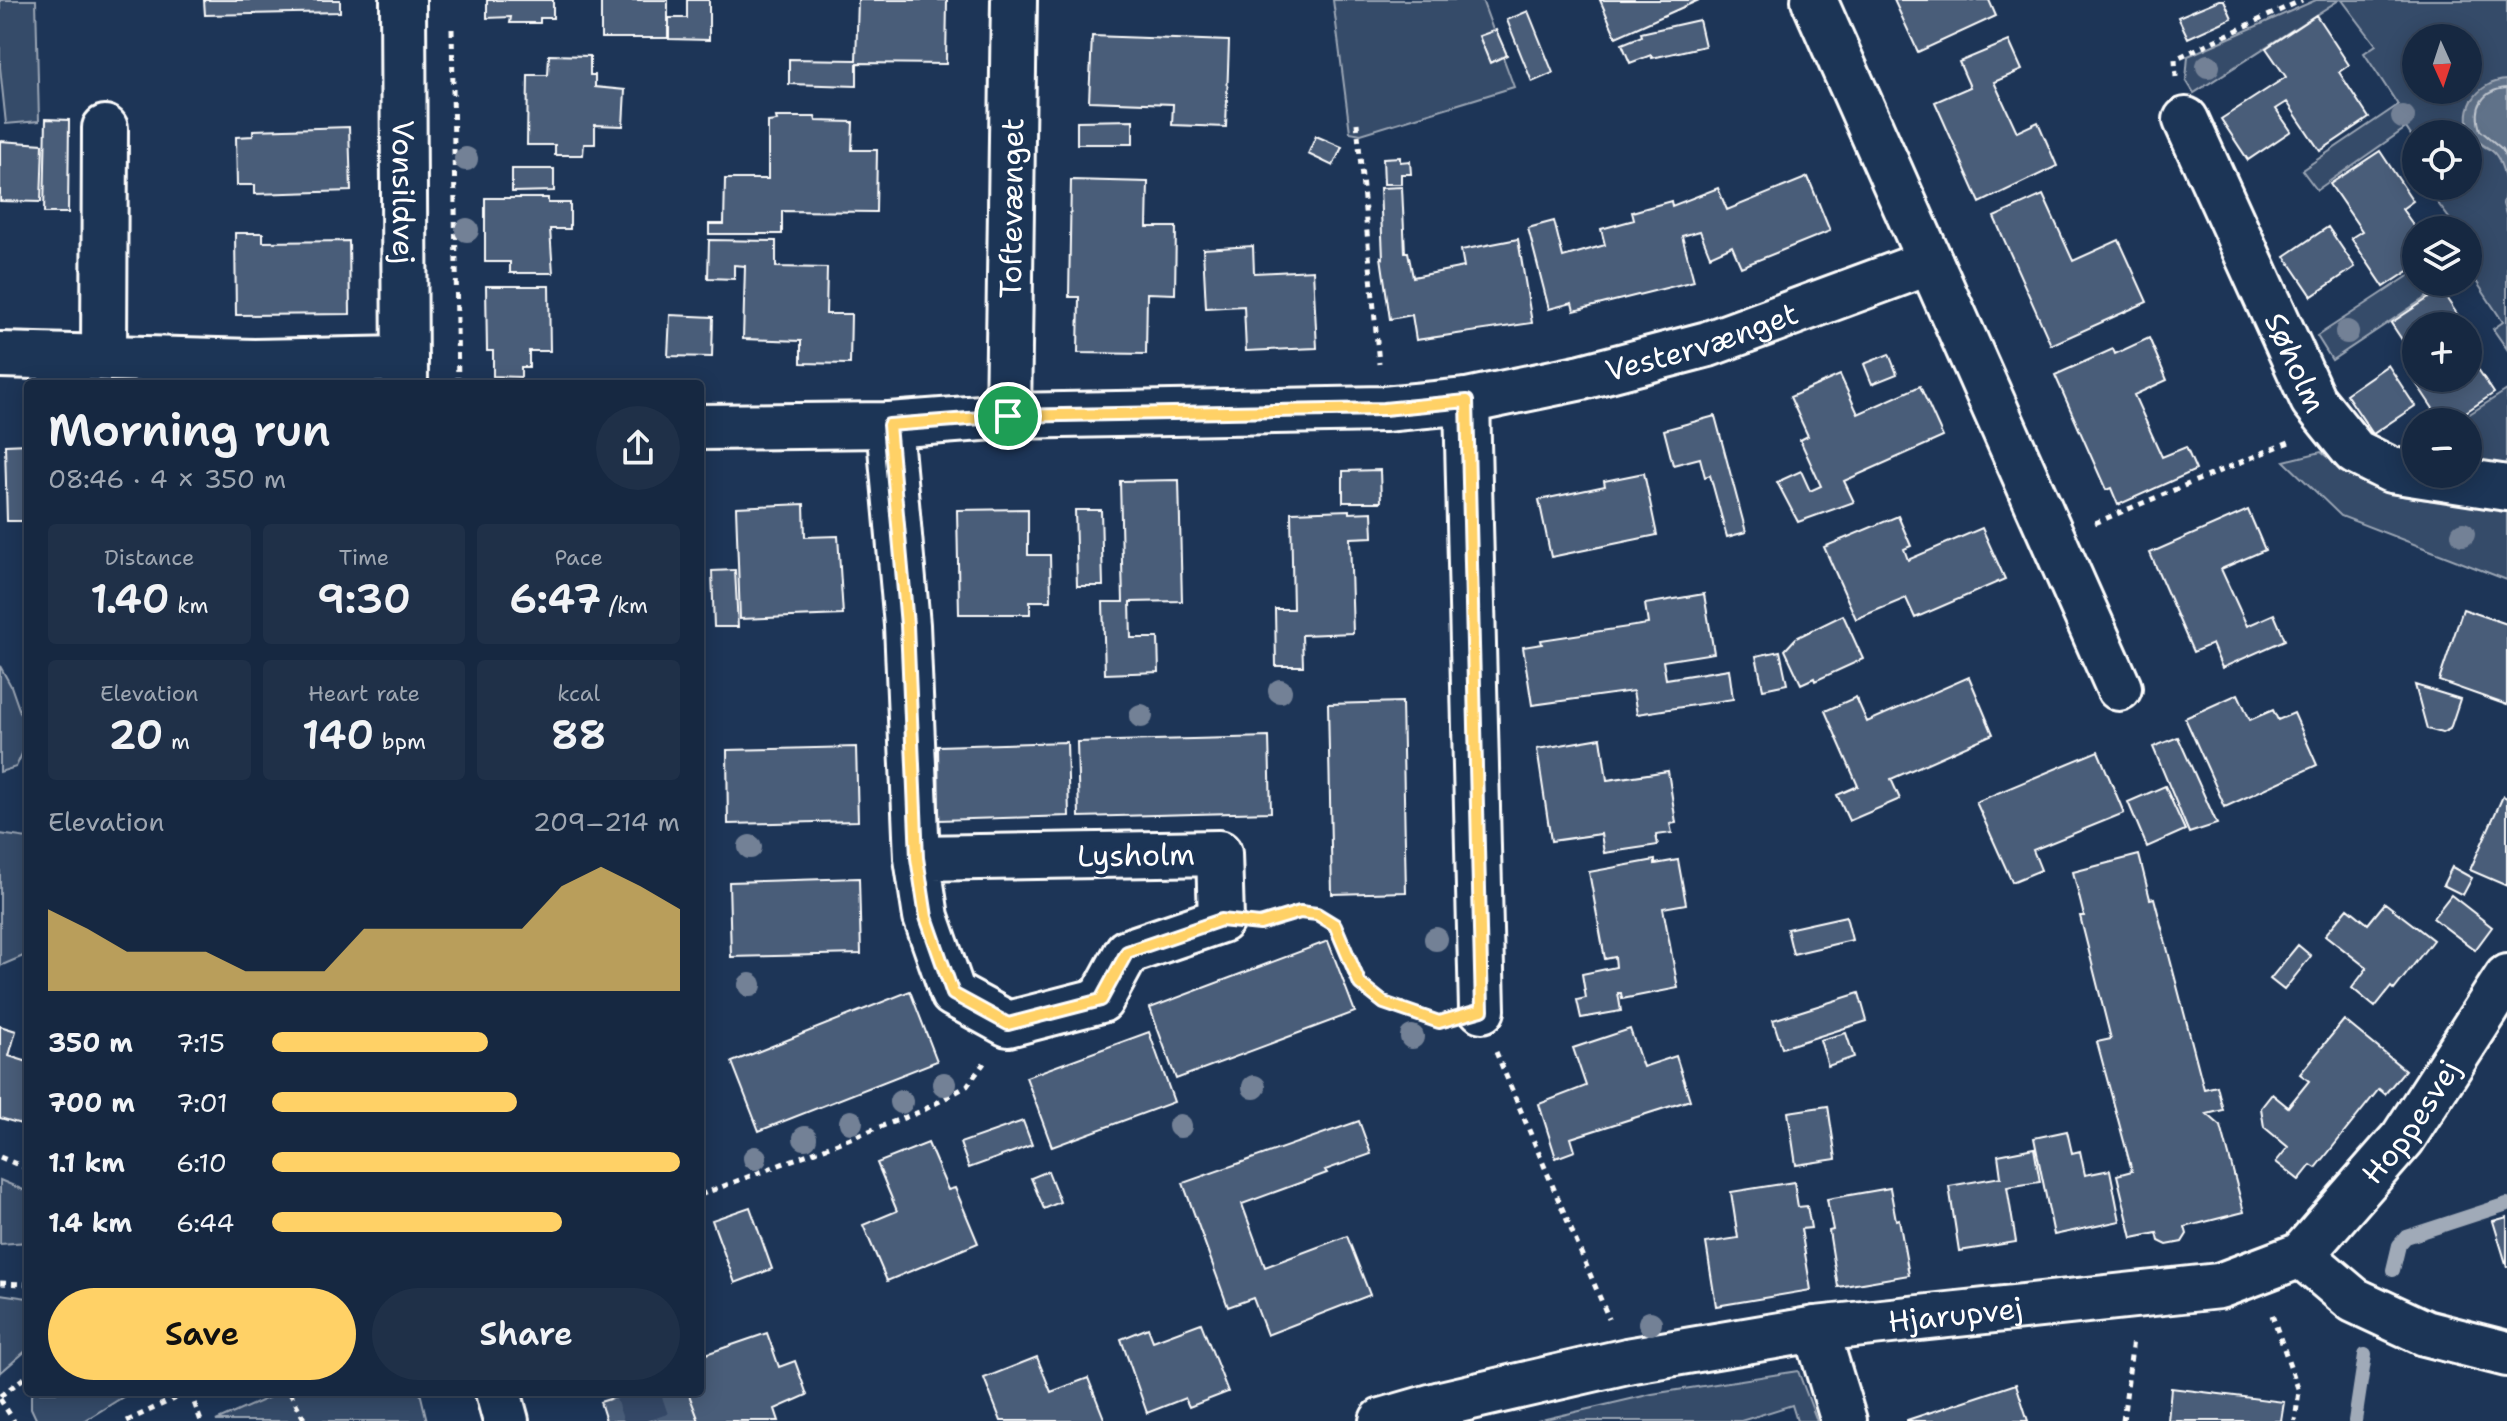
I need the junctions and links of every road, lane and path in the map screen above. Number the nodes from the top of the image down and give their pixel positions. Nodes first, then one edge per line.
1 (403, 0) edge
2 (1014, 0) edge
3 (1814, 0) edge
4 (2302, 0) edge
5 (452, 15) dead end
6 (2175, 59) dead end
7 (2186, 120) dead end
8 (1357, 123) dead end
9 (105, 128) dead end
10 (1930, 262) junction
11 (0, 355) edge
12 (104, 357) junction
13 (405, 372) edge
14 (458, 380) edge
15 (1467, 401) junction
16 (1384, 409) junction
17 (1008, 416) junction
18 (2328, 418) junction
19 (889, 425) junction
20 (704, 427) edge
21 (2507, 488) edge
22 (2054, 540) junction
23 (2119, 688) dead end
24 (917, 858) junction
25 (1221, 920) junction
26 (2507, 977) edge
27 (1482, 1010) junction
28 (1008, 1024) junction
29 (0, 1157) edge
30 (24, 1167) edge
31 (704, 1193) edge
32 (2301, 1255) junction
33 (2257, 1273) junction
34 (0, 1283) edge
35 (24, 1284) edge
36 (2138, 1294) junction
37 (1816, 1329) junction
38 (2507, 1354) edge
39 (1627, 1361) junction
40 (24, 1378) edge
41 (180, 1396) edge
42 (191, 1396) edge
43 (292, 1396) edge
44 (499, 1396) edge
45 (0, 1398) edge
46 (14, 1421) edge
47 (127, 1421) edge
48 (201, 1421) edge
49 (305, 1421) edge
50 (506, 1421) edge
51 (1382, 1421) edge
52 (1844, 1421) edge
53 (2123, 1421) edge
54 (2295, 1421) edge

1 - 13 street, Vonsildvej
2 - 17 street, Toftevænget
3 - 10 street
4 - 6 path
5 - 14 path
7 - 18 street, Søholm
8 - 16 path
9 - 12 street
10 - 15 street, Vestervænget
10 - 22 street
11 - 12 street
12 - 13 street
15 - 16 street, Vestervænget
15 - 27 street
16 - 17 street, Vestervænget
17 - 19 street, Vestervænget
18 - 21 street, Søholm
18 - 22 path
19 - 20 street, Vestervænget
19 - 24 street
22 - 23 street
24 - 25 street, Lysholm
24 - 28 street
25 - 27 path
25 - 28 street
26 - 32 street, Hoppesvej
27 - 39 path
28 - 31 path
29 - 30 path
32 - 33 street, Hjarupvej
32 - 38 street
33 - 36 street, Hjarupvej
33 - 54 path
34 - 35 path
36 - 37 street, Hjarupvej
36 - 53 path
37 - 39 street, Hjarupvej
37 - 52 street
39 - 51 street, Hjarupvej
40 - 45 path
41 - 47 path
42 - 48 path
43 - 49 path
44 - 50 street
45 - 46 path

